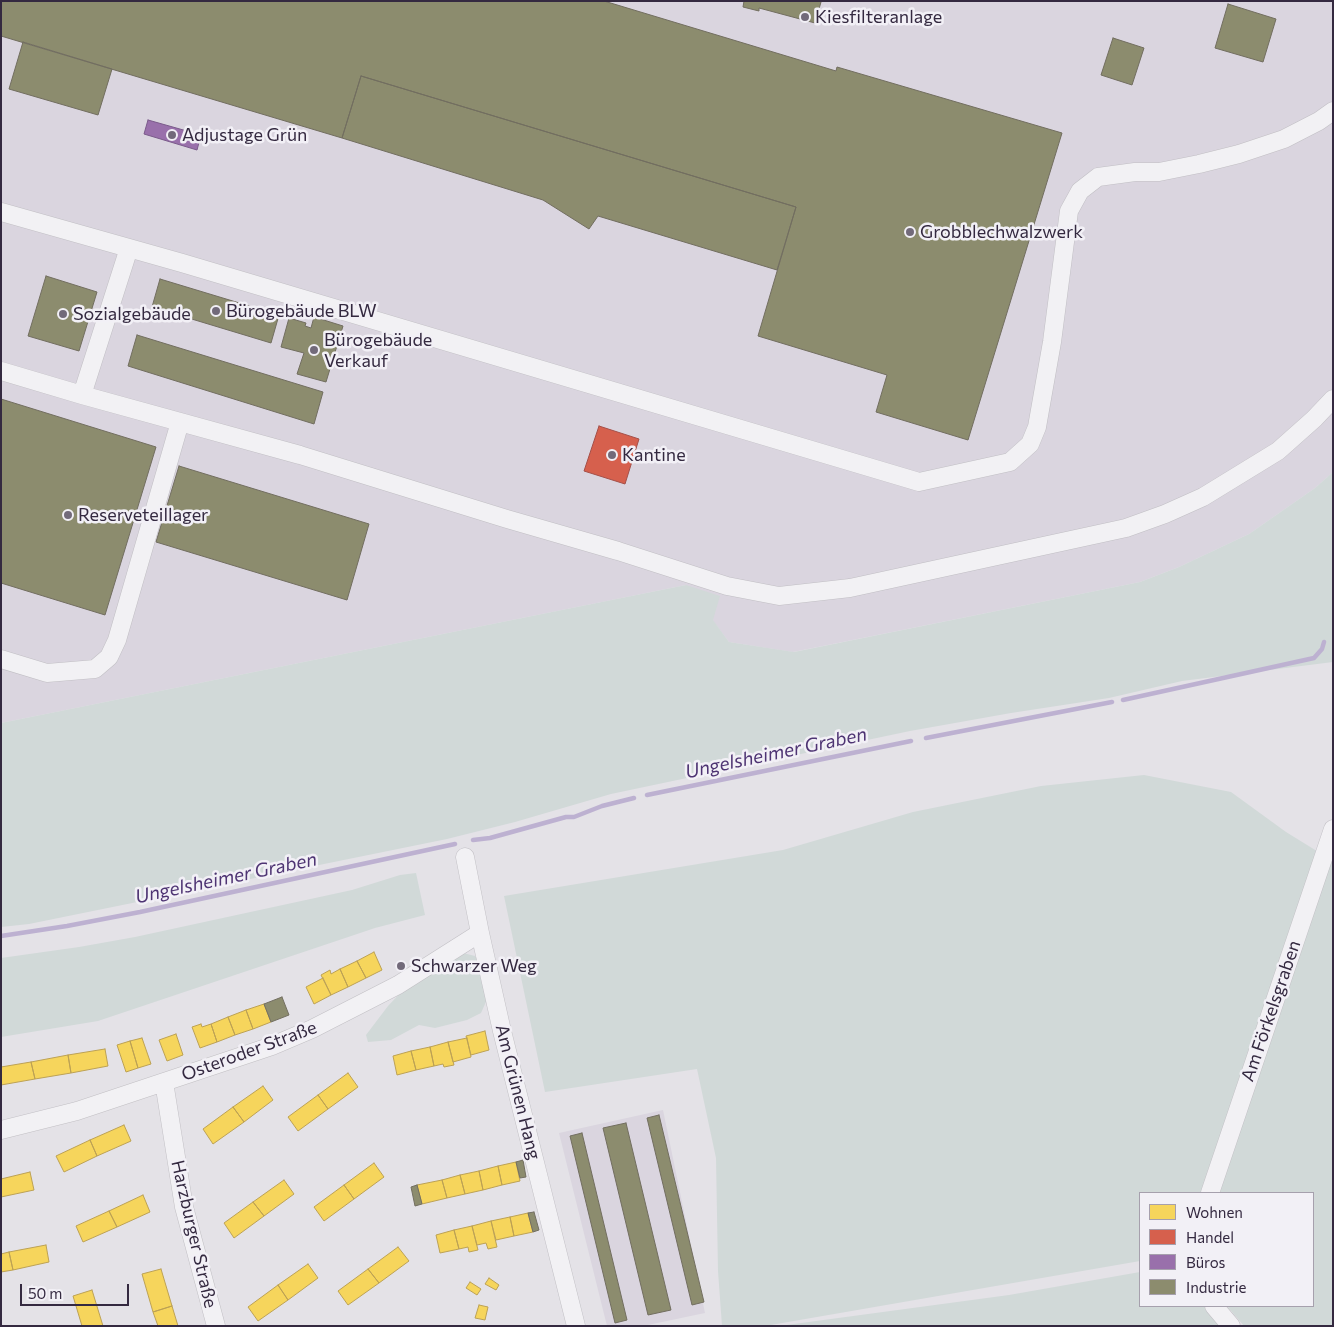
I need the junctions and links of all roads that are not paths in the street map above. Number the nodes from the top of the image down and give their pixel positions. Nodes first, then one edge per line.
1 (1333, 111) edge
2 (1, 212) edge
3 (129, 248) junction
4 (1, 371) edge
5 (82, 395) junction
6 (1333, 399) edge
7 (180, 422) junction
8 (1, 658) edge
9 (1333, 829) edge
10 (465, 858) dead end
11 (480, 934) junction
12 (164, 1082) junction
13 (1, 1130) edge
14 (1210, 1192) edge
15 (1215, 1307) edge
16 (216, 1326) edge
17 (576, 1326) edge
18 (1231, 1326) edge

1 - 3 street
2 - 3 street
3 - 5 street
4 - 5 street
5 - 7 street
6 - 7 street
7 - 8 street
9 - 14 street, Am Förkelsgraben
10 - 11 street, Am Grünen Hang
11 - 12 street, Osteroder Straße
11 - 17 street, Am Grünen Hang
12 - 13 street, Osteroder Straße
12 - 16 street, Harzburger Straße
15 - 18 street

